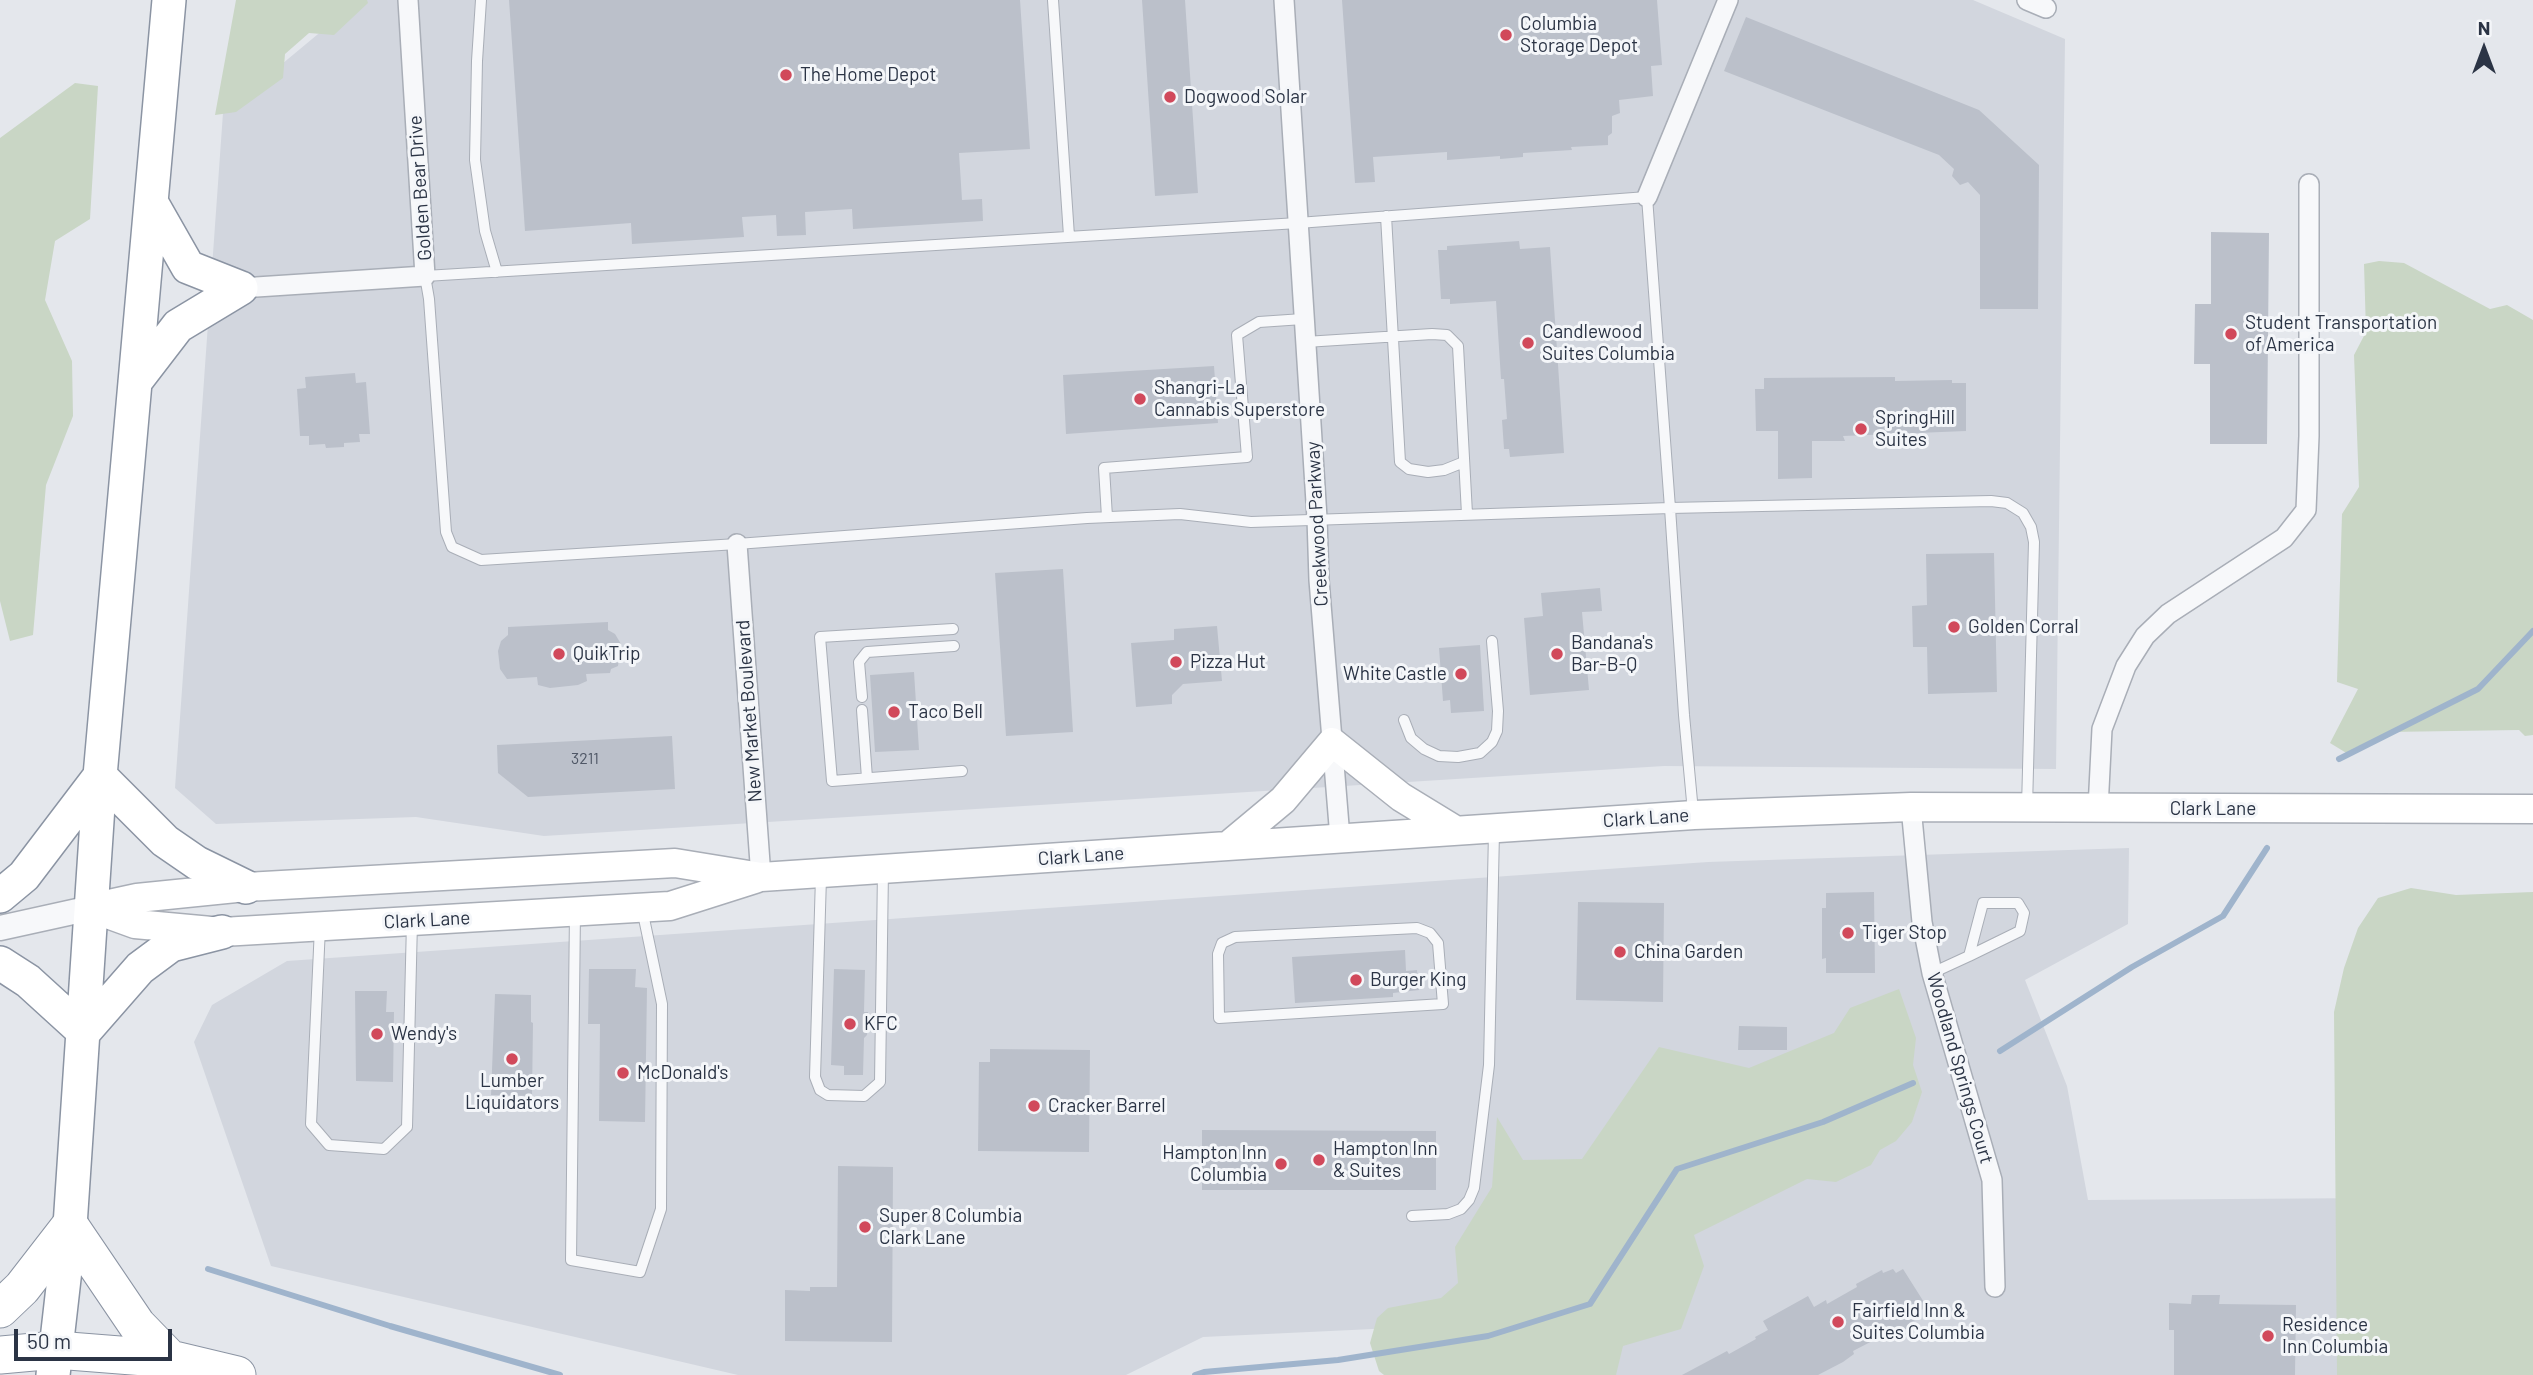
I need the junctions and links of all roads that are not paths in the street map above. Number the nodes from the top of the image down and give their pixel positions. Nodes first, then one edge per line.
1 (169, 0) edge
2 (408, 0) edge
3 (481, 0) edge
4 (1053, 0) edge
5 (1284, 0) edge
6 (1728, 0) edge
7 (2027, 0) edge
8 (2046, 8) dead end
9 (2309, 184) dead end
10 (1647, 197) junction
11 (151, 202) junction
12 (1386, 216) junction
13 (1298, 223) junction
14 (1069, 236) junction
15 (497, 271) junction
16 (425, 276) junction
17 (241, 288) junction
18 (1303, 318) junction
19 (1393, 336) junction
20 (1305, 342) junction
21 (135, 382) junction
22 (1464, 462) junction
23 (1670, 508) junction
24 (1467, 514) junction
25 (1107, 517) junction
26 (1317, 519) junction
27 (737, 544) junction
28 (953, 629) dead end
29 (1492, 641) dead end
30 (954, 646) dead end
31 (862, 697) dead end
32 (862, 710) dead end
33 (1404, 720) dead end
34 (1332, 742) junction
35 (962, 771) dead end
36 (100, 776) junction
37 (867, 778) junction
38 (1911, 807) junction
39 (2027, 807) junction
40 (2533, 808) edge
41 (2098, 809) junction
42 (1694, 815) junction
43 (1494, 828) junction
44 (1455, 830) junction
45 (1340, 838) junction
46 (1229, 845) junction
47 (884, 869) junction
48 (821, 873) junction
49 (761, 877) junction
50 (246, 887) junction
51 (0, 896) edge
52 (91, 908) junction
53 (642, 908) junction
54 (575, 912) junction
55 (412, 921) junction
56 (320, 926) junction
57 (0, 928) edge
58 (222, 932) junction
59 (1346, 932) joint
60 (1969, 956) junction
61 (0, 963) edge
62 (1932, 973) junction
63 (84, 1032) junction
64 (1412, 1216) dead end
65 (69, 1226) junction
66 (1995, 1287) dead end
67 (0, 1308) edge
68 (0, 1355) edge
69 (170, 1359) junction
70 (54, 1362) edge
71 (237, 1375) edge

1 - 11 highway
2 - 16 street, Golden Bear Drive
3 - 15 lane
4 - 14 lane
5 - 13 street, Creekwood Parkway
6 - 10 street
7 - 8 street
9 - 41 street
10 - 12 lane
10 - 23 lane
11 - 17 highway
11 - 21 highway
12 - 13 lane
12 - 19 lane
13 - 14 lane
13 - 18 street, Creekwood Parkway
14 - 15 lane
15 - 16 lane
16 - 17 street, Golden Bear Drive
16 - 27 lane
17 - 21 highway
18 - 20 street, Creekwood Parkway
18 - 25 lane
19 - 20 lane
19 - 22 lane
19 - 22 lane
20 - 26 street, Creekwood Parkway
21 - 36 highway
22 - 24 lane
23 - 24 lane
23 - 39 lane
23 - 42 lane
24 - 26 lane
25 - 26 lane
25 - 27 lane
26 - 34 street, Creekwood Parkway
27 - 49 street, New Market Boulevard
28 - 37 lane
29 - 33 lane
30 - 31 lane
32 - 37 lane
34 - 44 main road
34 - 45 street, Creekwood Parkway
34 - 46 main road
35 - 37 lane
36 - 50 highway
36 - 51 highway
36 - 52 highway
38 - 39 main road, Clark Lane
38 - 42 main road, Clark Lane
38 - 62 street, Woodland Springs Court
39 - 41 main road, Clark Lane
40 - 41 main road, Clark Lane
42 - 43 main road, Clark Lane
43 - 44 main road, Clark Lane
43 - 64 lane
44 - 45 main road, Clark Lane
45 - 46 main road, Clark Lane
46 - 47 main road, Clark Lane
47 - 48 main road, Clark Lane
47 - 48 lane
48 - 49 main road, Clark Lane
49 - 50 main road, Clark Lane
49 - 53 main road, Clark Lane
50 - 52 main road, Clark Lane
52 - 57 street, Clark Lane
52 - 58 main road, Clark Lane
52 - 63 highway
53 - 54 main road, Clark Lane
53 - 54 lane
54 - 55 main road, Clark Lane
55 - 56 main road, Clark Lane
55 - 56 lane
56 - 58 main road, Clark Lane
58 - 63 highway
59 - 59 lane
60 - 60 lane
60 - 62 lane
61 - 63 highway
62 - 66 street, Woodland Springs Court
63 - 65 highway
65 - 67 highway
65 - 69 highway
65 - 70 highway
68 - 70 highway
69 - 70 highway
69 - 71 highway

